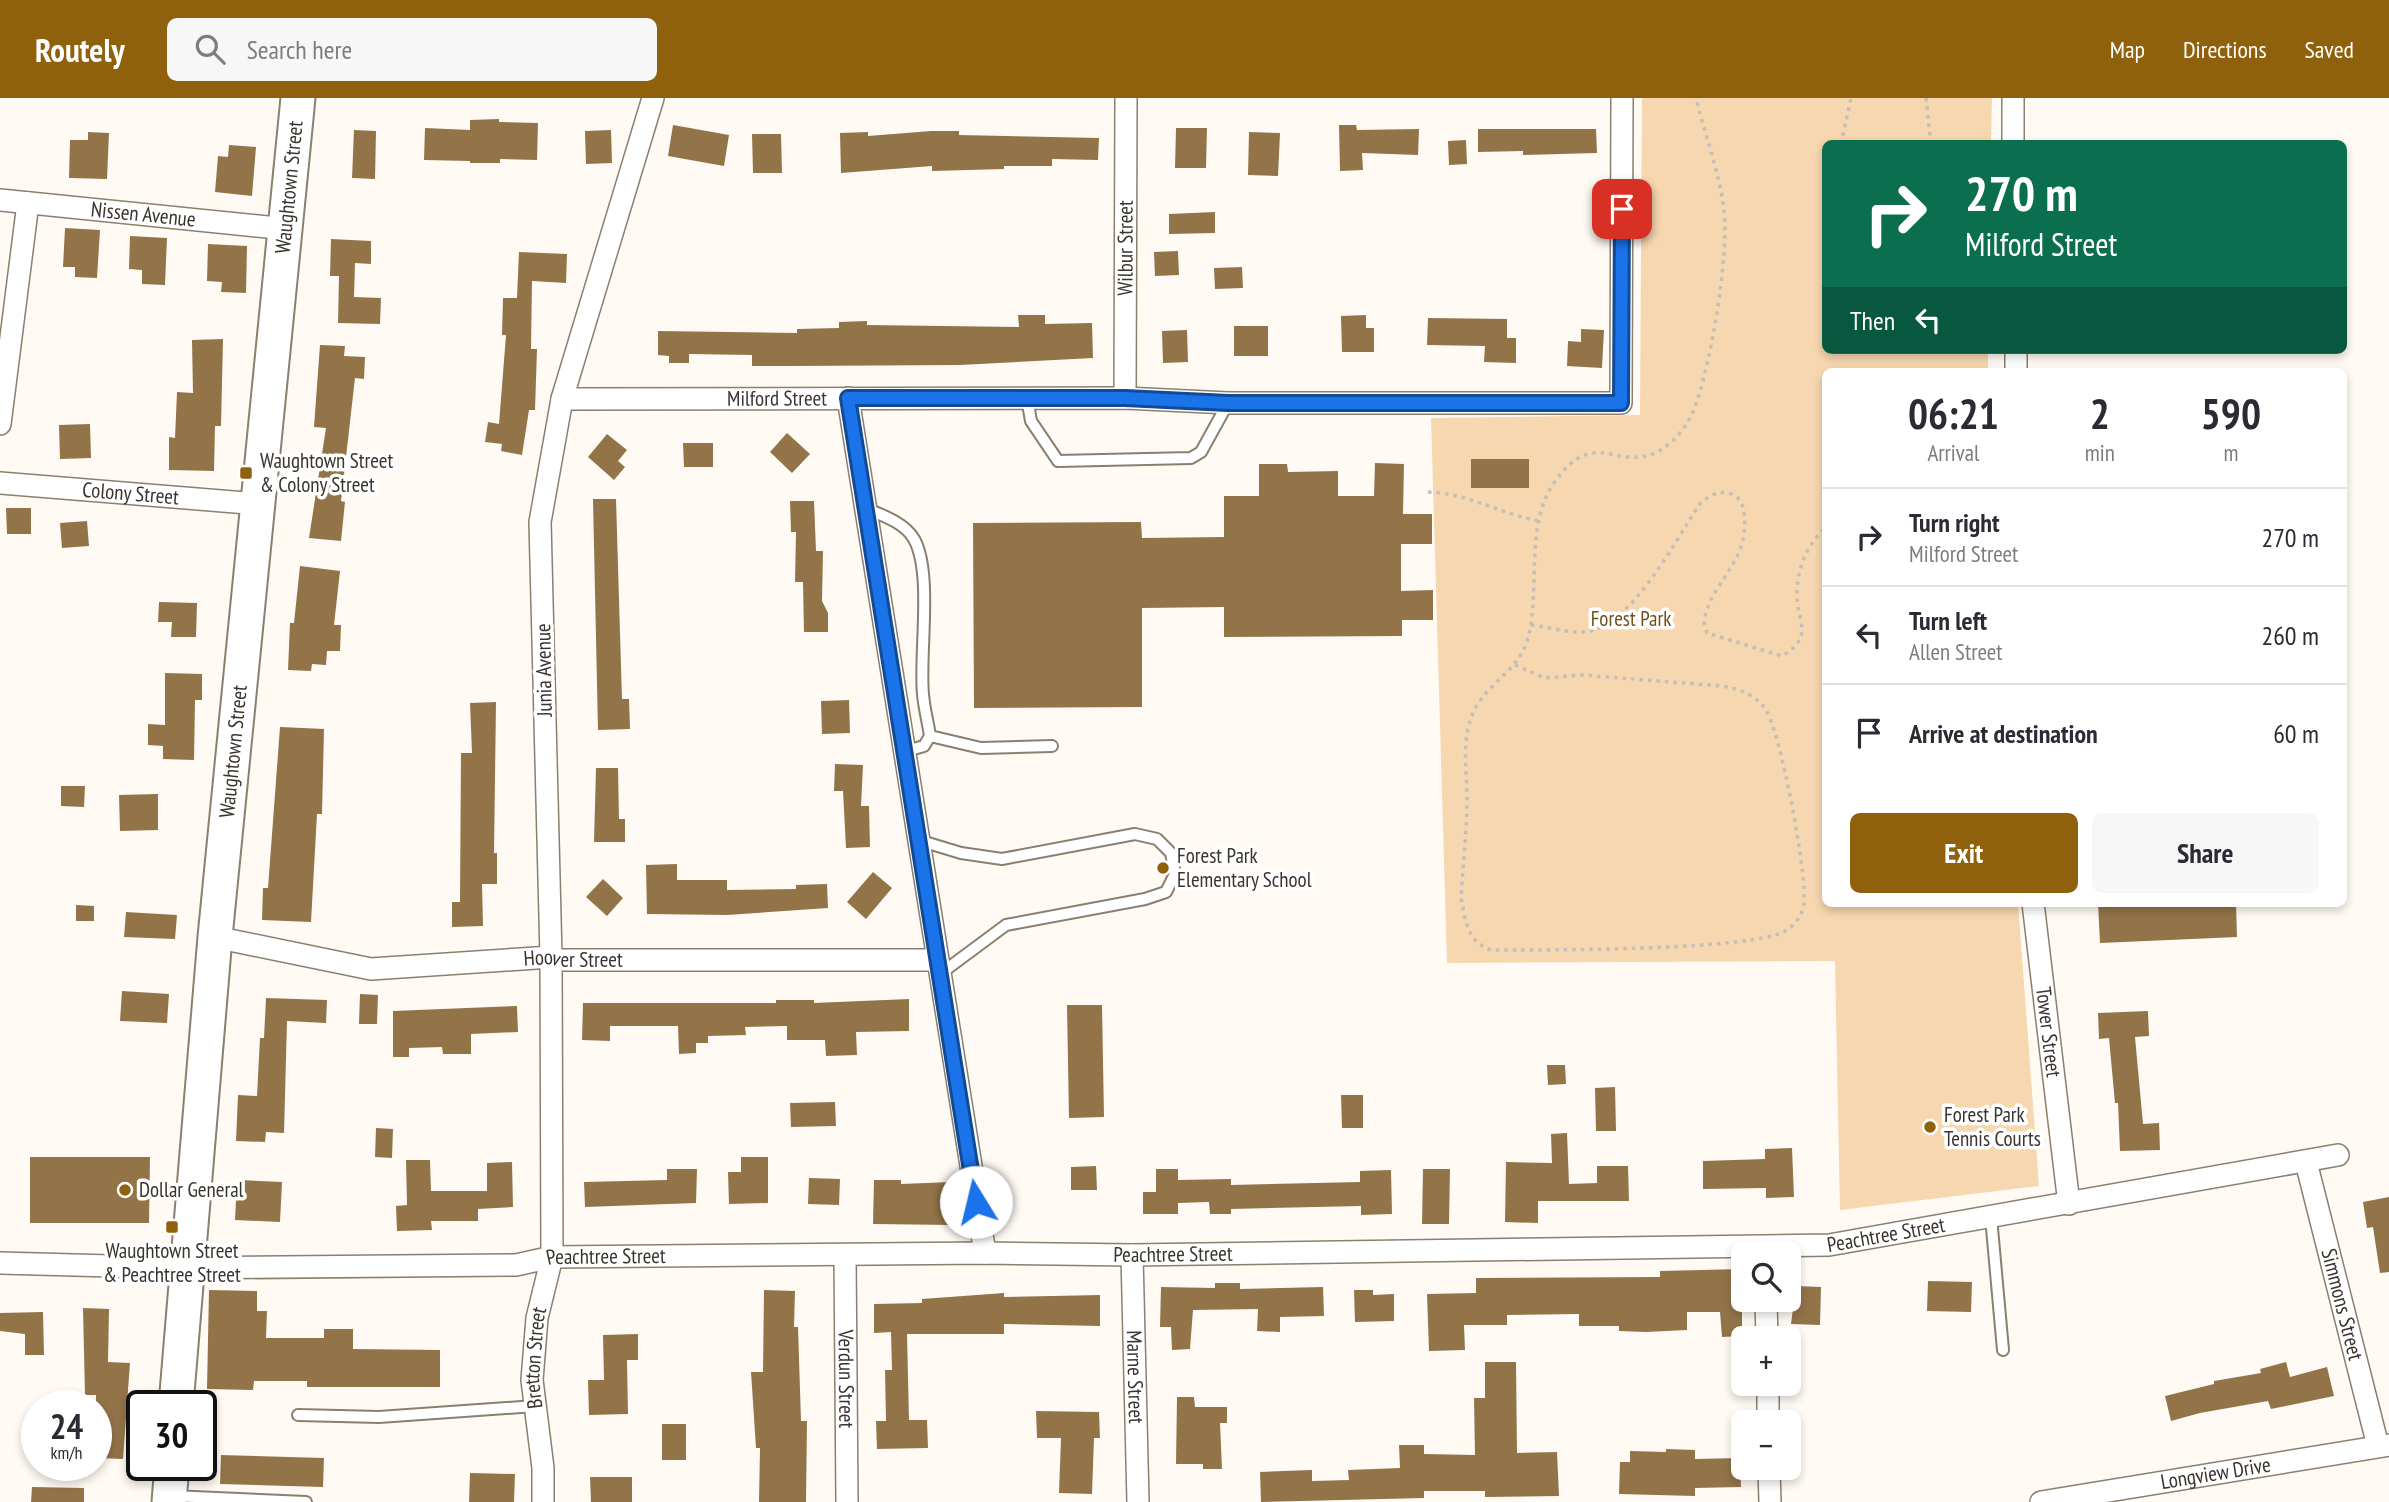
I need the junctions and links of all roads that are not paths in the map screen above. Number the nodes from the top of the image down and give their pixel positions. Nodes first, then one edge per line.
1 (298, 98) edge
2 (653, 98) edge
3 (1126, 98) edge
4 (1622, 98) edge
5 (2013, 98) edge
6 (2013, 140) edge
7 (0, 200) edge
8 (28, 203) junction
9 (286, 229) junction
10 (848, 398) junction
11 (1027, 398) junction
12 (1125, 398) junction
13 (562, 399) junction
14 (1228, 403) junction
15 (0, 424) edge
16 (0, 483) edge
17 (260, 504) junction
18 (864, 508) junction
19 (930, 736) junction
20 (1052, 746) dead end
21 (903, 752) junction
22 (916, 839) junction
23 (2033, 907) edge
24 (215, 937) junction
25 (551, 957) junction
26 (937, 968) junction
27 (2338, 1155) dead end
28 (2306, 1162) junction
29 (2068, 1204) junction
30 (1991, 1217) junction
31 (1801, 1247) edge
32 (1731, 1250) edge
33 (985, 1253) junction
34 (845, 1255) junction
35 (1132, 1255) junction
36 (552, 1257) junction
37 (0, 1263) edge
38 (185, 1268) junction
39 (2003, 1350) dead end
40 (177, 1390) edge
41 (535, 1406) junction
42 (298, 1415) dead end
43 (2383, 1445) edge
44 (1769, 1480) edge
45 (170, 1488) edge
46 (306, 1502) edge
47 (542, 1502) edge
48 (847, 1502) edge
49 (1138, 1502) edge
50 (1770, 1502) edge
51 (2041, 1502) edge

1 - 9 main road, Waughtown Street
2 - 13 street, Junia Avenue
3 - 12 street, Wilbur Street
4 - 14 street, Milford Street
5 - 6 street
7 - 8 street, Nissen Avenue
8 - 9 street, Nissen Avenue
8 - 15 street
9 - 17 main road, Waughtown Street
10 - 11 street, Milford Street
10 - 13 street, Milford Street
10 - 18 street
11 - 12 street, Milford Street
11 - 14 lane
12 - 14 street, Milford Street
13 - 25 street, Junia Avenue
16 - 17 street, Colony Street
17 - 24 main road, Waughtown Street
18 - 19 lane
18 - 21 street
19 - 20 lane
19 - 21 lane
21 - 22 street
22 - 26 street
22 - 26 lane
23 - 29 street, Tower Street
24 - 25 street, Hoover Street
24 - 38 main road, Waughtown Street
25 - 26 street, Hoover Street
25 - 36 street, Junia Avenue
26 - 33 street
27 - 28 street, Peachtree Street
28 - 29 street, Peachtree Street
28 - 43 street, Simmons Street
29 - 30 street, Peachtree Street
30 - 31 street, Peachtree Street
30 - 39 lane
32 - 35 street, Peachtree Street
33 - 34 street, Peachtree Street
33 - 35 street, Peachtree Street
34 - 36 street, Peachtree Street
34 - 48 street, Verdun Street
35 - 49 street, Marne Street
36 - 38 street, Peachtree Street
36 - 41 street, Bretton Street
37 - 38 street, Peachtree Street
38 - 40 main road, Waughtown Street
41 - 42 lane
41 - 47 street, Bretton Street
43 - 51 street, Longview Drive
44 - 50 street
45 - 46 lane

